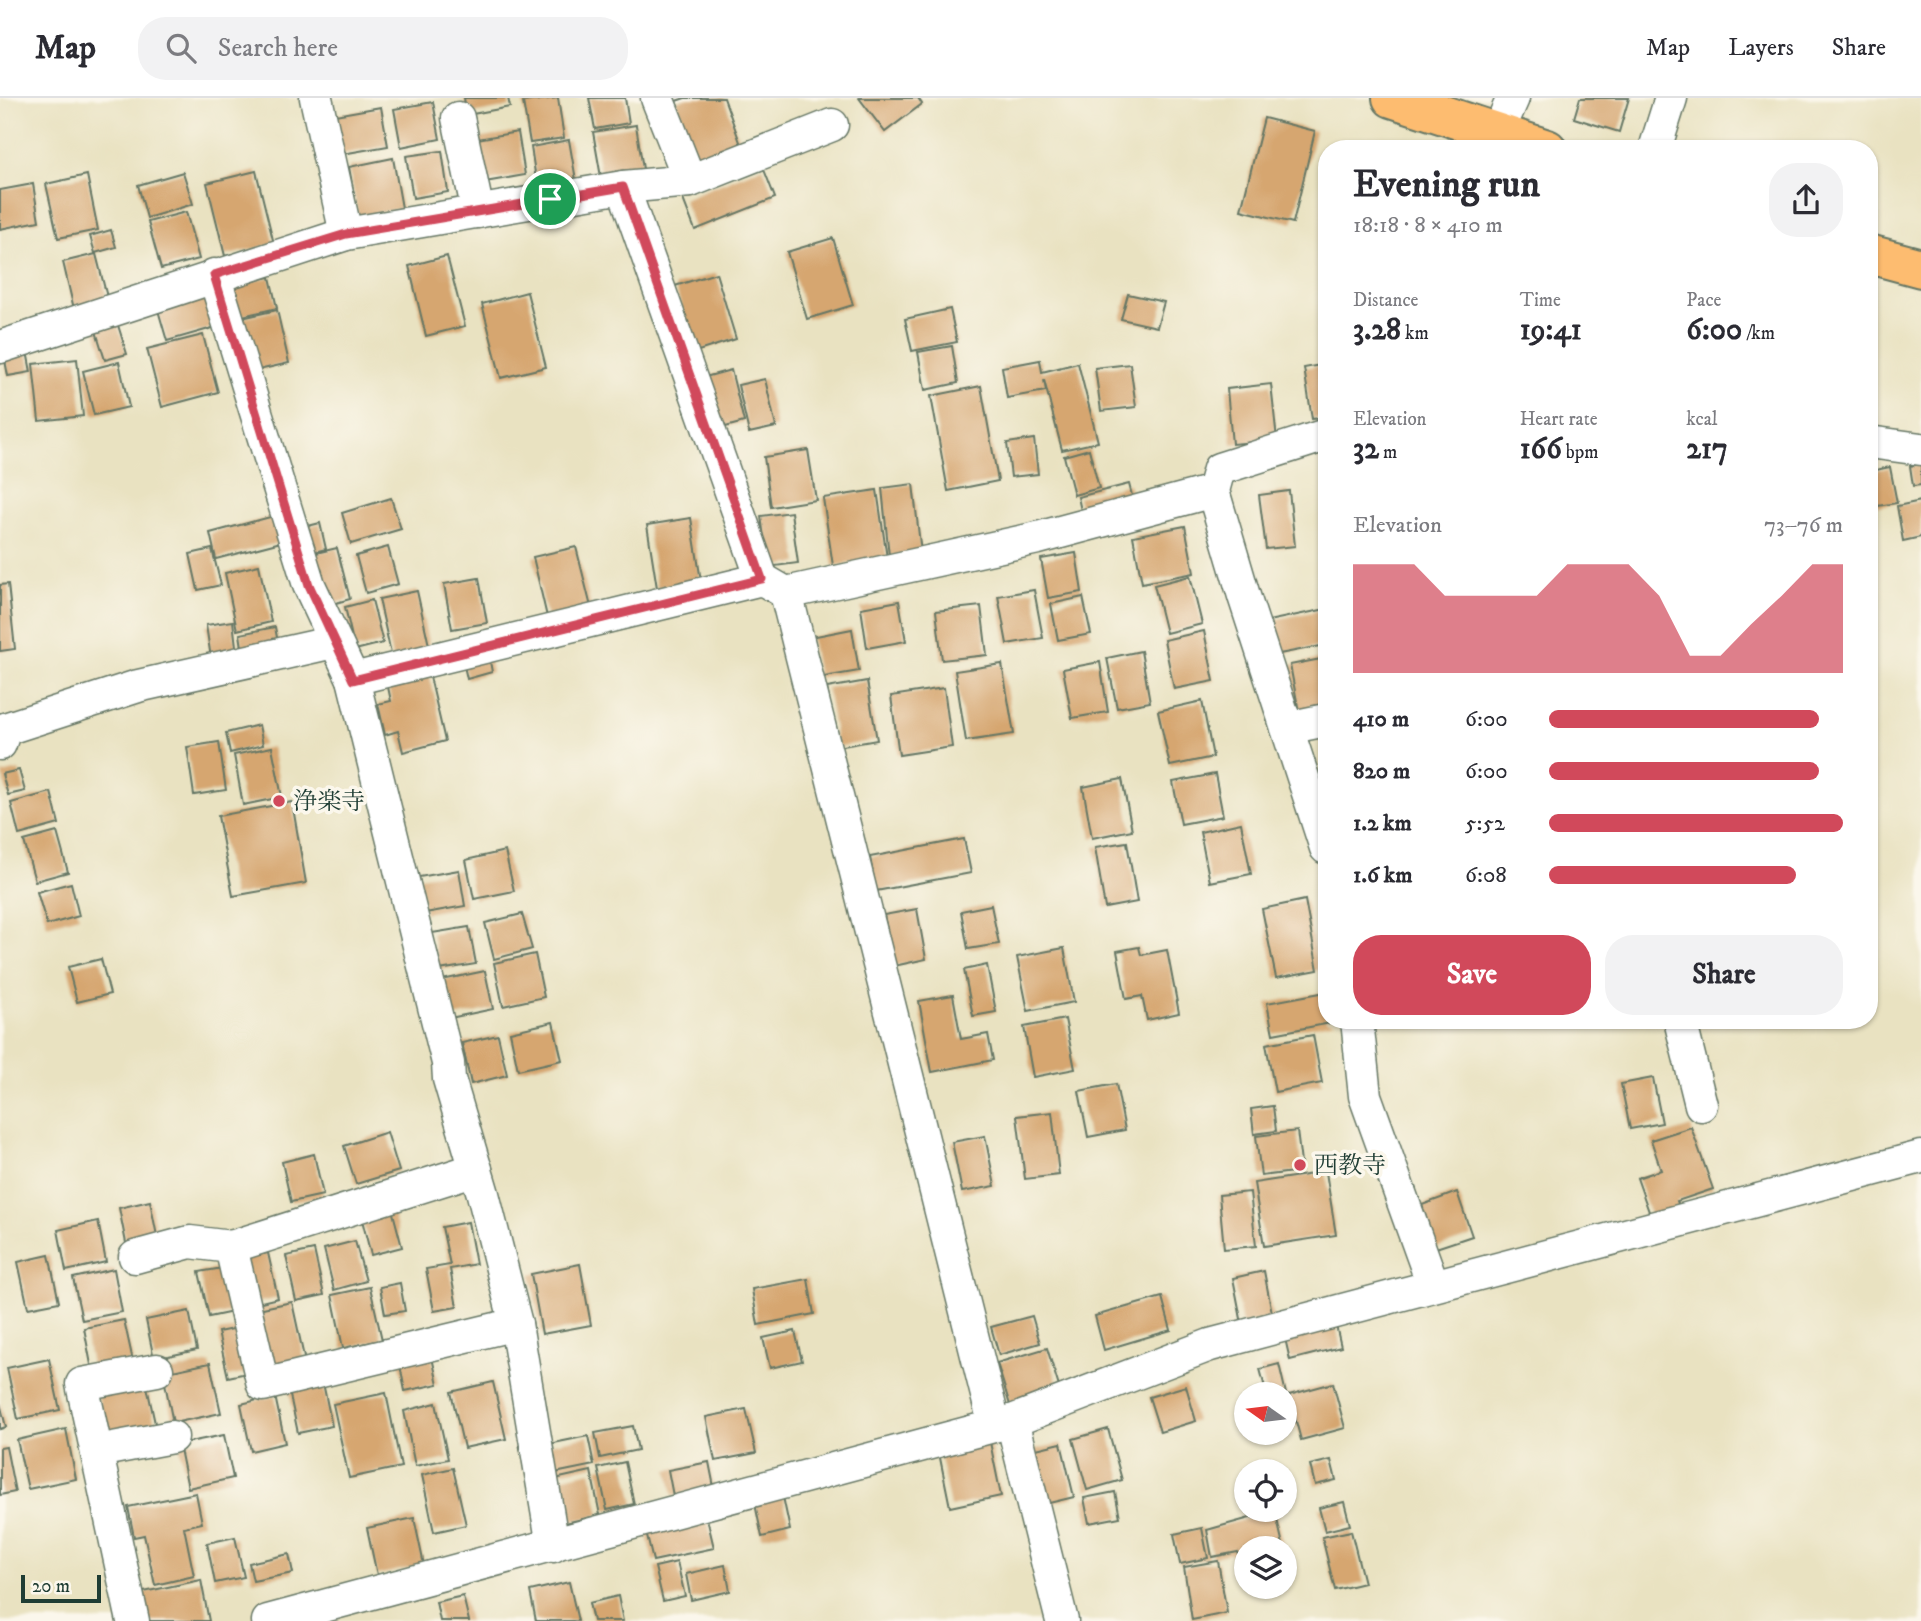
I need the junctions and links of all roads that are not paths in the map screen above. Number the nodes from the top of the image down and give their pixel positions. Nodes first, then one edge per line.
1 (316, 98) edge
2 (657, 98) edge
3 (1392, 98) edge
4 (1513, 98) edge
5 (1671, 98) edge
6 (458, 118) dead end
7 (832, 125) dead end
8 (1498, 132) junction
9 (1521, 140) edge
10 (1658, 140) edge
11 (690, 181) junction
12 (623, 187) junction
13 (478, 212) junction
14 (346, 234) junction
15 (1878, 256) edge
16 (1921, 268) edge
17 (214, 275) junction
18 (0, 347) edge
19 (1318, 438) edge
20 (1878, 443) edge
21 (1921, 449) edge
22 (1213, 491) junction
23 (774, 586) junction
24 (334, 642) junction
25 (353, 680) junction
26 (1318, 722) edge
27 (1287, 728) junction
28 (0, 744) edge
29 (1318, 794) edge
30 (1358, 1029) edge
31 (1682, 1029) edge
32 (1701, 1105) dead end
33 (1921, 1157) edge
34 (476, 1169) junction
35 (231, 1247) junction
36 (135, 1257) dead end
37 (1433, 1285) junction
38 (516, 1324) junction
39 (157, 1370) dead end
40 (1003, 1422) junction
41 (172, 1437) dead end
42 (97, 1451) junction
43 (553, 1546) junction
44 (133, 1621) edge
45 (268, 1621) edge
46 (1062, 1621) edge

1 - 14 street
2 - 11 street
3 - 8 main road
4 - 8 street
5 - 10 street
6 - 13 street
7 - 11 street
8 - 9 main road
11 - 12 street
12 - 13 street
12 - 23 street
13 - 14 street
14 - 17 street
15 - 16 main road
17 - 18 street
17 - 24 street
19 - 22 street
20 - 21 street
22 - 23 street
22 - 27 street
23 - 25 street
23 - 40 street
24 - 25 street
24 - 28 street
25 - 34 street
26 - 27 street
27 - 29 street
30 - 37 street
31 - 32 street
33 - 37 street
34 - 35 street
34 - 38 street
35 - 36 street
35 - 38 street
37 - 40 street
38 - 43 street
39 - 42 street
40 - 43 street
40 - 46 street
41 - 42 street
42 - 44 street
43 - 45 street

